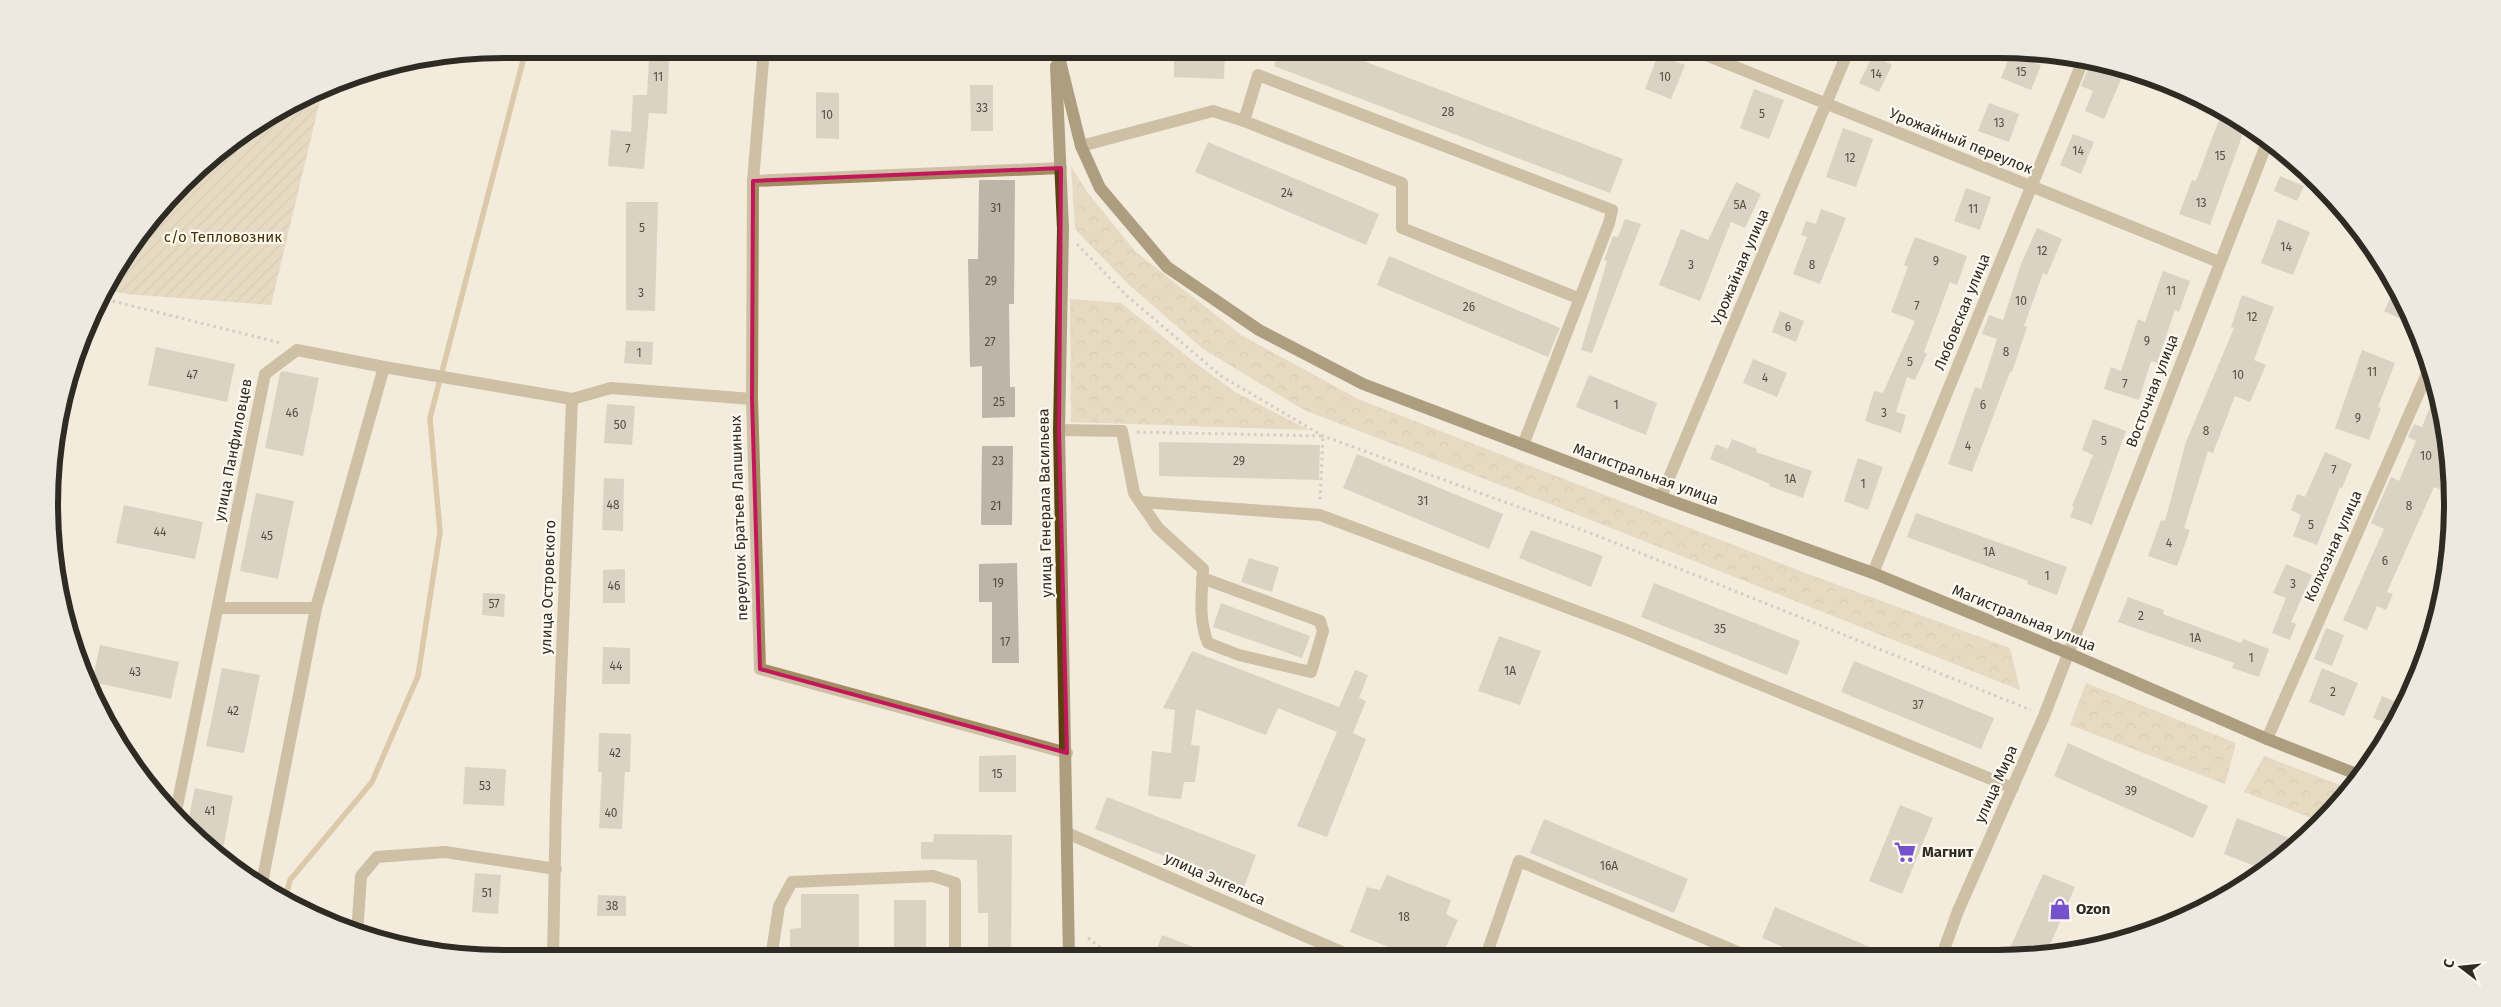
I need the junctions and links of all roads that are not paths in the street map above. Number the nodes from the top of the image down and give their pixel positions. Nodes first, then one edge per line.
1 (763, 58) edge
2 (1056, 58) edge
3 (1058, 58) edge
4 (1714, 58) edge
5 (1845, 58) edge
6 (2081, 65) edge
7 (1827, 103) junction
8 (1244, 121) junction
9 (1081, 146) junction
10 (2265, 147) edge
11 (1061, 168) junction
12 (754, 180) junction
13 (2031, 187) junction
14 (2219, 262) junction
15 (1578, 298) junction
16 (384, 367) junction
17 (2425, 377) edge
18 (572, 399) junction
19 (752, 399) junction
20 (1059, 430) junction
21 (1522, 445) junction
22 (1661, 498) junction
23 (1141, 502) junction
24 (1873, 574) junction
25 (1202, 578) junction
26 (218, 608) junction
27 (316, 608) junction
28 (2068, 653) junction
29 (2267, 739) junction
30 (1067, 753) junction
31 (2353, 773) edge
32 (2013, 788) junction
33 (177, 807) edge
34 (1067, 833) junction
35 (556, 869) junction
36 (263, 879) edge
37 (358, 925) edge
38 (553, 950) edge
39 (772, 950) edge
40 (954, 950) edge
41 (1069, 950) edge
42 (1333, 950) edge
43 (1488, 950) edge
44 (1733, 950) edge
45 (1944, 950) edge

1 - 12 street, переулок Братьев Лапшиных
2 - 11 main road, улица Генерала Васильева
3 - 9 main road, Магистральная улица
4 - 7 street, Урожайный переулок
5 - 7 street, Урожайная улица
6 - 13 street, Любовская улица
7 - 13 street, Урожайный переулок
7 - 22 street, Урожайная улица
8 - 9 street
8 - 15 street
8 - 15 street
9 - 21 main road, Магистральная улица
10 - 14 street, Восточная улица
11 - 12 street
11 - 20 main road, улица Генерала Васильева
12 - 19 street, переулок Братьев Лапшиных
13 - 14 street, Урожайный переулок
13 - 24 street, Любовская улица
14 - 28 street, Восточная улица
15 - 21 street
16 - 18 street, улица Панфиловцев
16 - 26 street, улица Панфиловцев
16 - 27 street
17 - 29 street, Колхозная улица
18 - 19 street
18 - 35 street, улица Островского
19 - 30 street, переулок Братьев Лапшиных
20 - 23 street
20 - 30 main road, улица Генерала Васильева
21 - 22 main road, Магистральная улица
22 - 24 main road, Магистральная улица
23 - 25 street
23 - 32 street
24 - 28 main road, Магистральная улица
25 - 25 street
26 - 27 street
26 - 33 street, улица Панфиловцев
27 - 36 street
28 - 29 main road, Магистральная улица
28 - 32 street, улица Мира
29 - 31 main road, Магистральная улица
30 - 34 main road, улица Генерала Васильева
32 - 45 street, улица Мира
34 - 41 main road, улица Генерала Васильева
34 - 42 street, улица Энгельса
35 - 37 street
35 - 38 street, улица Островского
39 - 40 street
43 - 44 street

